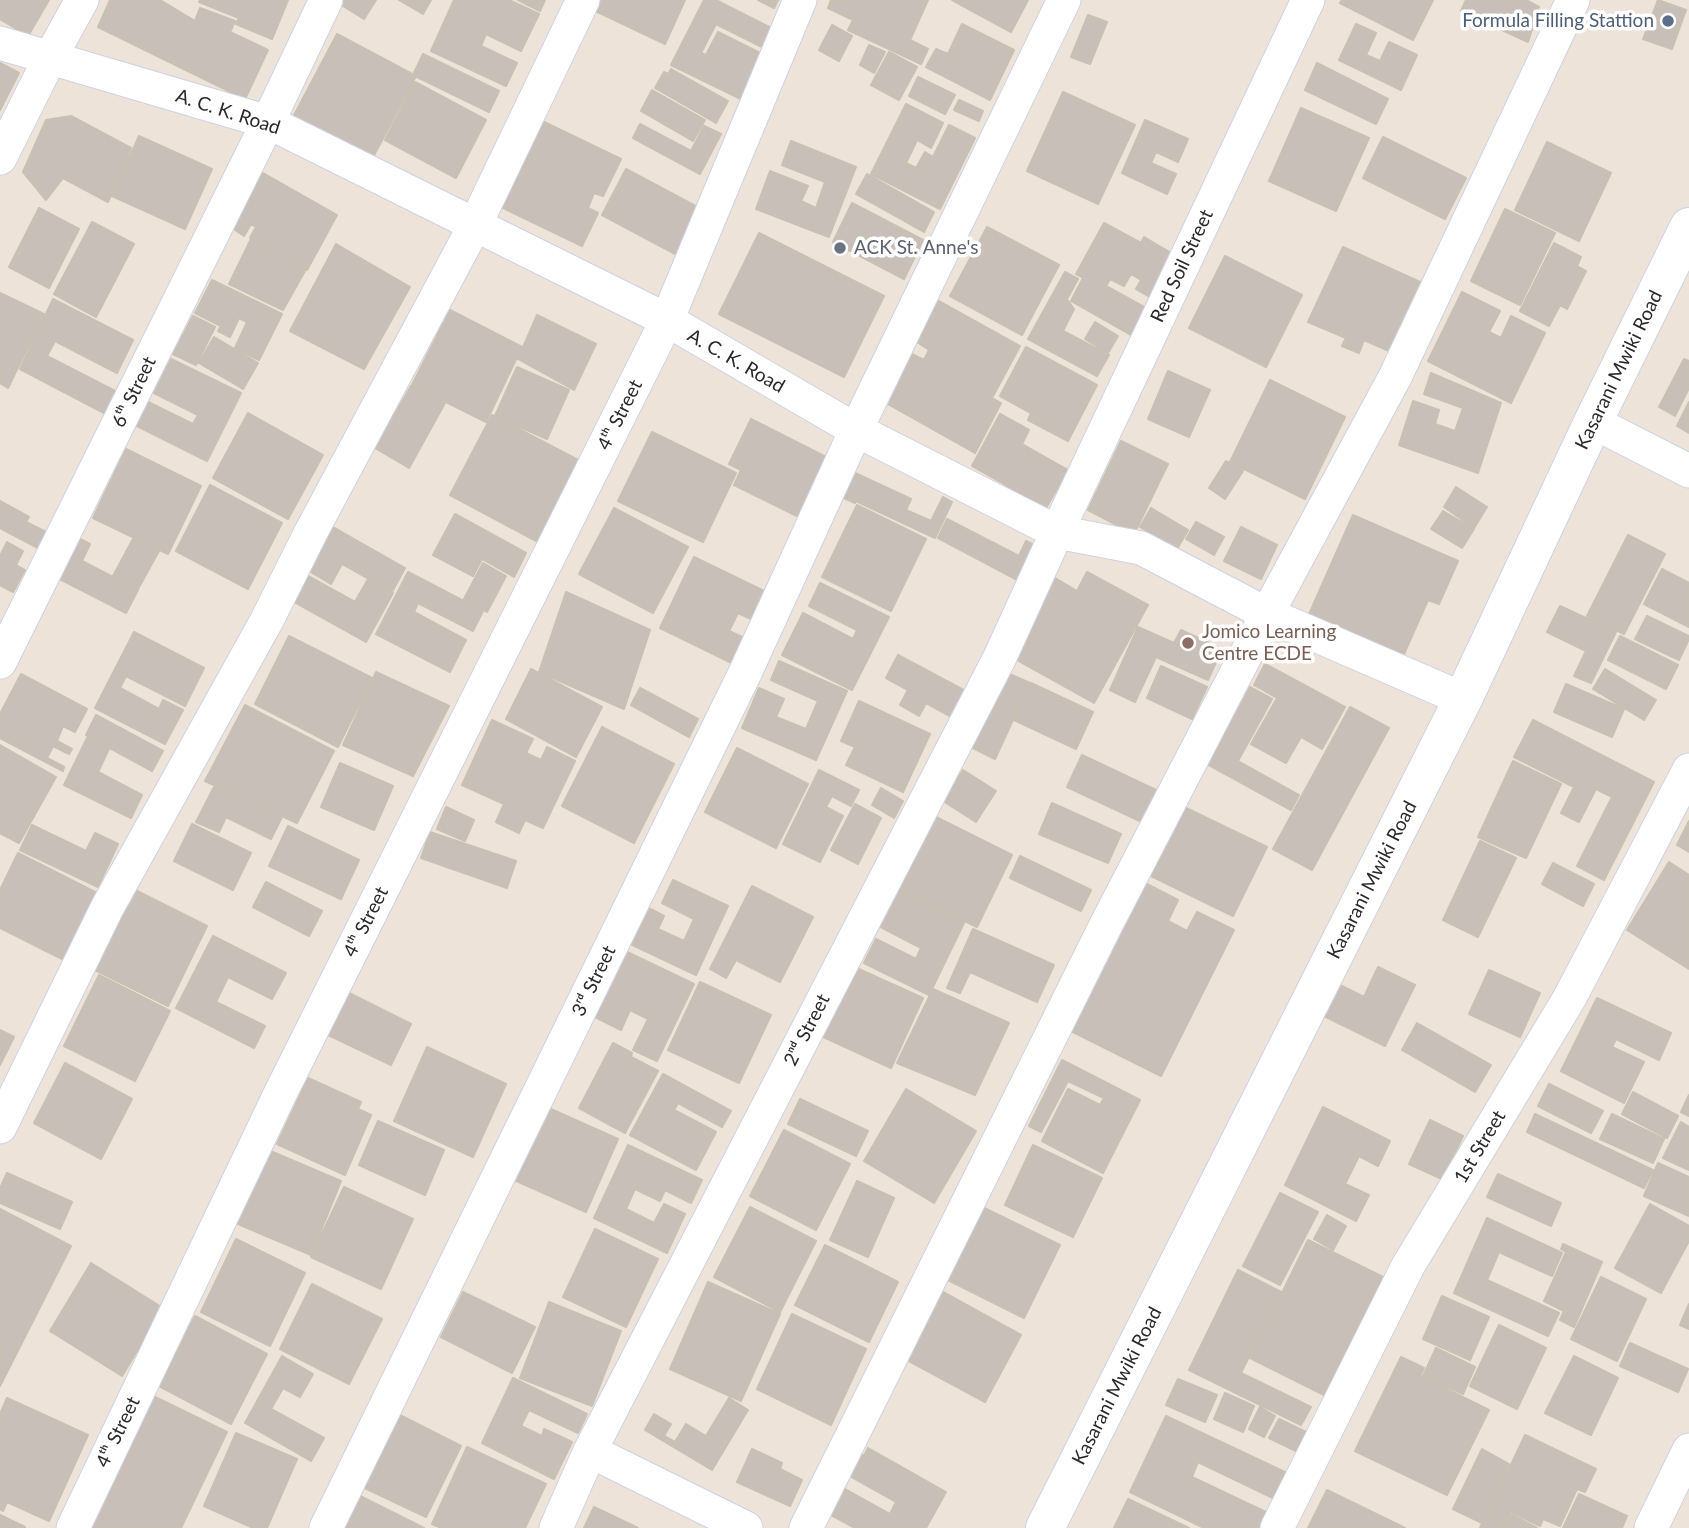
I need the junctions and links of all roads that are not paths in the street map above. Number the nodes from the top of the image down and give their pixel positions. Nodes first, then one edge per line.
1 (82, 0) edge
2 (326, 0) edge
3 (583, 0) edge
4 (800, 0) edge
5 (1064, 0) edge
6 (1308, 0) edge
7 (1573, 0) edge
8 (0, 43) edge
9 (50, 58) junction
10 (268, 122) junction
11 (0, 158) edge
12 (475, 225) junction
13 (1689, 227) edge
14 (667, 320) junction
15 (1593, 422) junction
16 (856, 430) junction
17 (1689, 471) edge
18 (1057, 532) junction
19 (1267, 614) junction
20 (0, 662) edge
21 (1463, 699) junction
22 (1689, 770) edge
23 (0, 1127) edge
24 (1689, 1450) edge
25 (590, 1451) junction
26 (72, 1528) edge
27 (326, 1528) edge
28 (556, 1528) edge
29 (746, 1528) edge
30 (806, 1528) edge
31 (1045, 1528) edge
32 (1277, 1528) edge
33 (1651, 1528) edge

1 - 9 street
2 - 10 street, 6ᵗʰ Street
3 - 12 street
4 - 14 street, 4ᵗʰ Street
5 - 16 street, 3ʳᵈ Street
6 - 18 street, Red Soil Street
7 - 19 street
8 - 9 street, A. C. K. Road
9 - 10 street, A. C. K. Road
9 - 11 street
10 - 12 street, A. C. K. Road
10 - 20 street, 6ᵗʰ Street
12 - 14 street, A. C. K. Road
12 - 23 street
13 - 15 main road, Kasarani Mwiki Road
14 - 16 street, A. C. K. Road
14 - 26 street, 4ᵗʰ Street
15 - 17 street
15 - 21 main road, Kasarani Mwiki Road
16 - 18 street, A. C. K. Road
16 - 27 street, 3ʳᵈ Street
18 - 19 street, A. C. K. Road
18 - 25 street, 2ⁿᵈ Street
19 - 21 street, A. C. K. Road
19 - 30 street
21 - 31 main road, Kasarani Mwiki Road
22 - 32 street, 1st Street
24 - 33 street
25 - 28 street, 2ⁿᵈ Street
25 - 29 street

